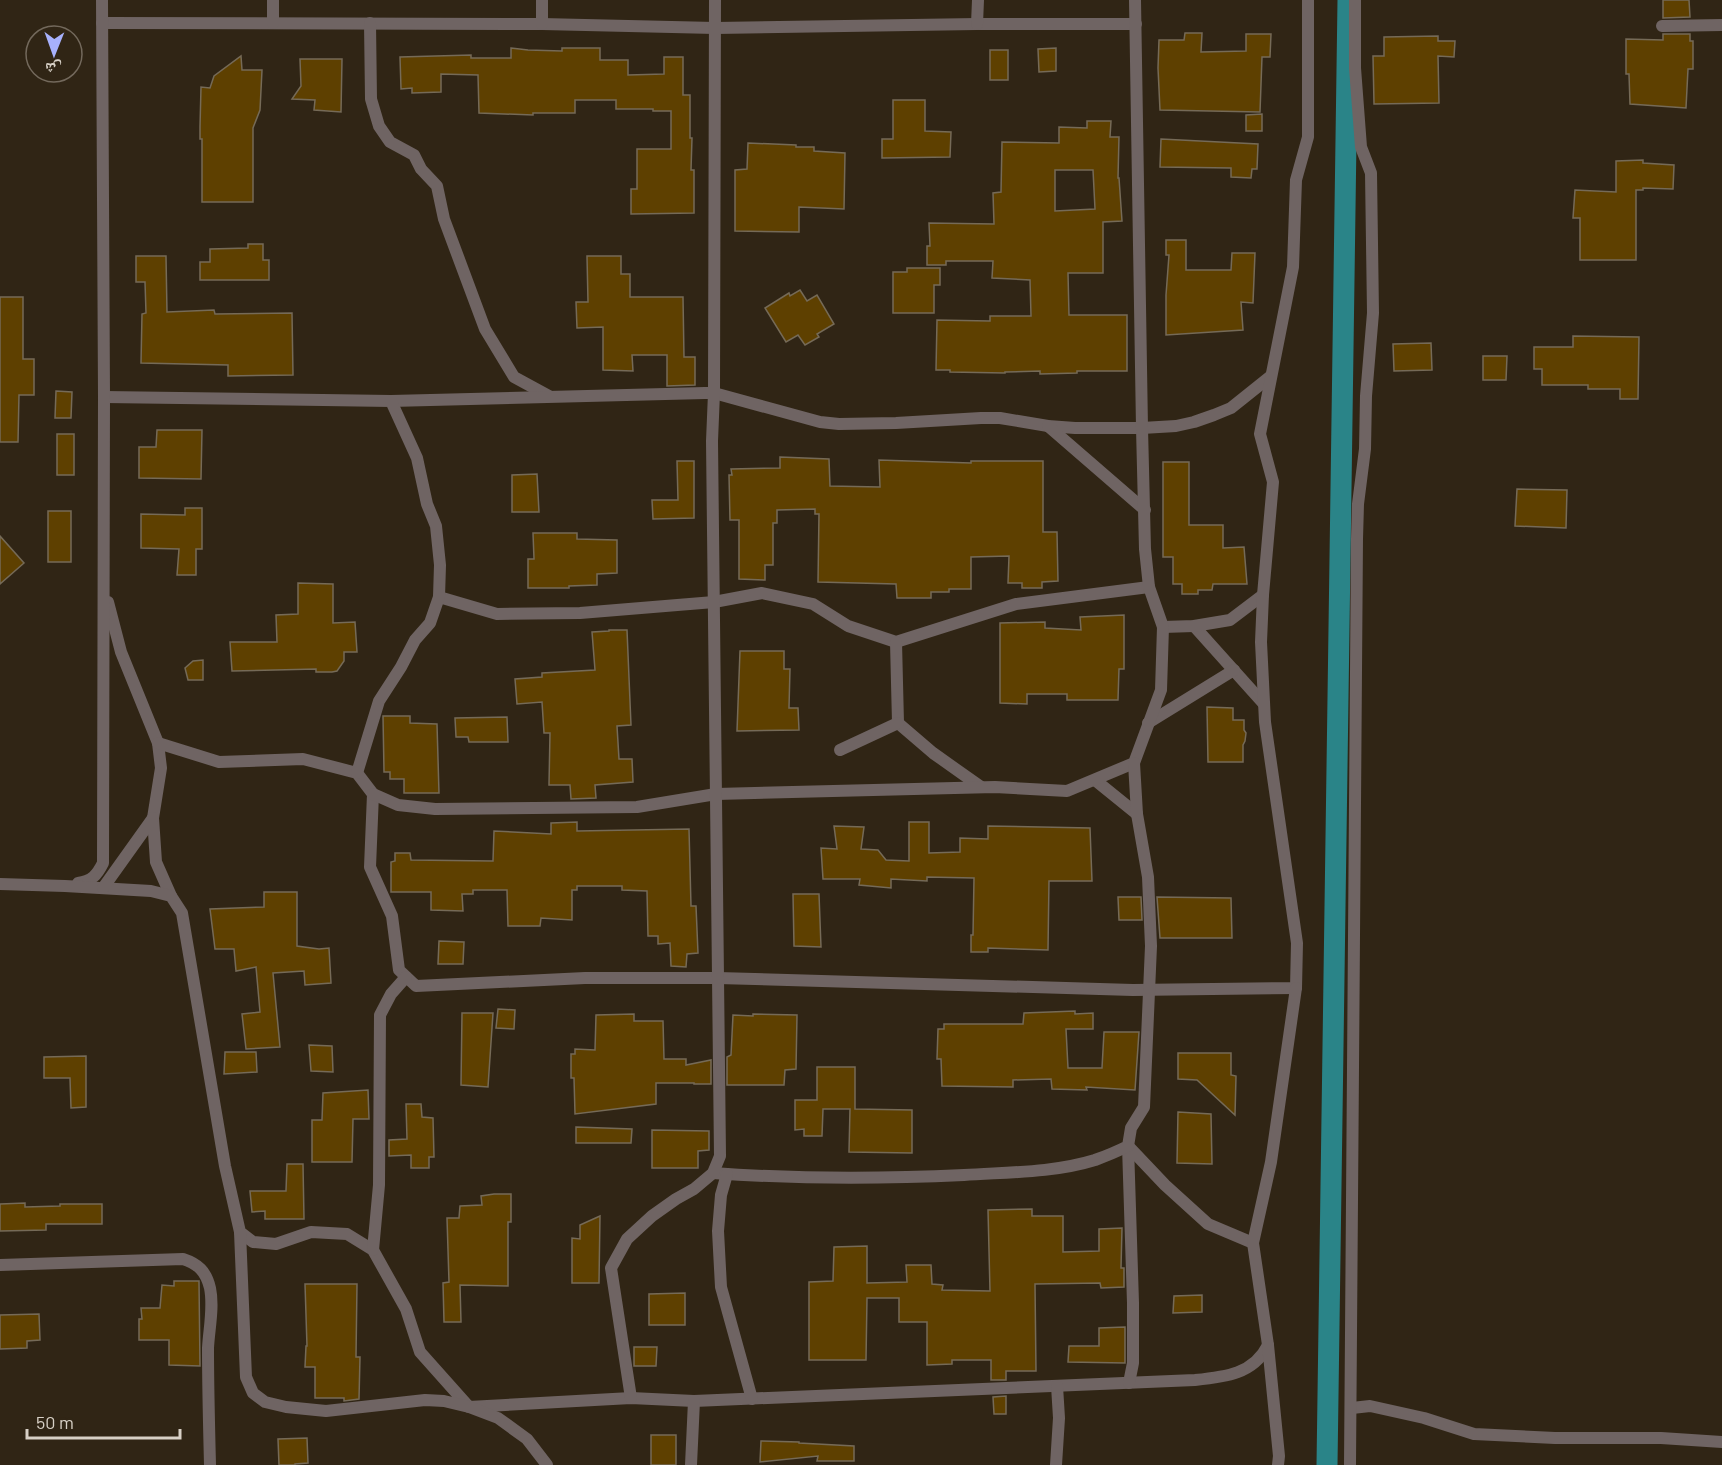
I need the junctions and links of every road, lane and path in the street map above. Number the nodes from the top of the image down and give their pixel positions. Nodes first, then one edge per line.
1 (102, 0) edge
2 (273, 0) edge
3 (542, 0) edge
4 (715, 0) edge
5 (978, 0) edge
6 (1136, 0) edge
7 (1308, 0) edge
8 (1355, 0) edge
9 (102, 23) junction
10 (273, 23) junction
11 (370, 23) junction
12 (542, 24) junction
13 (977, 24) junction
14 (1136, 24) junction
15 (1722, 25) edge
16 (1662, 26) dead end
17 (715, 28) junction
18 (1271, 376) junction
19 (714, 393) junction
20 (550, 396) junction
21 (105, 397) junction
22 (391, 401) junction
23 (1048, 426) junction
24 (1142, 428) junction
25 (1144, 510) junction
26 (104, 586) junction
27 (1149, 587) junction
28 (1263, 595) junction
29 (439, 597) junction
30 (714, 602) junction
31 (1194, 626) junction
32 (1163, 627) junction
33 (896, 642) junction
34 (1234, 670) junction
35 (1264, 704) junction
36 (898, 723) junction
37 (1148, 723) junction
38 (158, 743) junction
39 (840, 750) dead end
40 (1134, 764) junction
41 (357, 772) junction
42 (1095, 780) junction
43 (981, 787) junction
44 (373, 794) junction
45 (716, 794) junction
46 (1137, 813) junction
47 (153, 818) junction
48 (0, 884) edge
49 (65, 886) junction
50 (103, 888) junction
51 (171, 896) junction
52 (406, 977) junction
53 (718, 978) junction
54 (1296, 988) junction
55 (1148, 989) junction
56 (1128, 1146) junction
57 (713, 1173) junction
58 (727, 1174) junction
59 (240, 1232) junction
60 (1254, 1243) junction
61 (373, 1250) junction
62 (0, 1265) edge
63 (1268, 1345) junction
64 (1129, 1383) junction
65 (1057, 1386) junction
66 (632, 1398) junction
67 (752, 1399) junction
68 (694, 1401) junction
69 (469, 1407) junction
70 (1352, 1408) junction
71 (1722, 1442) edge
72 (210, 1465) edge
73 (547, 1465) edge
74 (691, 1465) edge
75 (1056, 1465) edge
76 (1278, 1465) edge
77 (1350, 1465) edge

1 - 9 street
2 - 10 street
3 - 12 street
4 - 17 street
5 - 13 street
6 - 14 street
7 - 18 street
8 - 70 street
9 - 10 street
9 - 21 street
10 - 11 street
11 - 12 street
11 - 20 street
12 - 17 street
13 - 14 street
13 - 17 street
14 - 24 street
15 - 16 street
17 - 19 street
18 - 24 street
18 - 28 street
19 - 20 street
19 - 23 street
19 - 30 street
20 - 22 street
21 - 22 street
21 - 26 street
22 - 29 street
23 - 24 street
23 - 25 street
24 - 25 street
25 - 27 street
26 - 38 street
26 - 49 street
27 - 32 street
27 - 33 street
28 - 31 street
28 - 35 street
29 - 30 street
29 - 41 street
30 - 33 street
30 - 45 street
31 - 32 street
31 - 34 street
32 - 37 street
33 - 36 street
34 - 35 street
34 - 37 street
35 - 54 street
36 - 39 street
36 - 43 street
37 - 40 street
38 - 41 street
38 - 47 street
40 - 42 street
40 - 46 street
41 - 44 street
42 - 43 street
42 - 46 street
43 - 45 street
44 - 45 street
44 - 52 street
45 - 53 street
46 - 55 street
47 - 50 street
47 - 51 street
48 - 49 street
49 - 50 street
50 - 51 street
51 - 59 street
52 - 53 street
52 - 61 street
53 - 55 street
53 - 57 street
54 - 55 street
54 - 60 street
55 - 56 street
56 - 58 street
56 - 60 street
56 - 64 street
57 - 58 street
57 - 66 street
58 - 67 street
59 - 61 street
59 - 69 street
60 - 63 street
61 - 69 street
62 - 72 street
63 - 64 street
63 - 76 street
64 - 65 street
65 - 67 street
65 - 75 street
66 - 68 street
66 - 69 street
67 - 68 street
68 - 74 street
69 - 73 street
70 - 71 street
70 - 77 street

